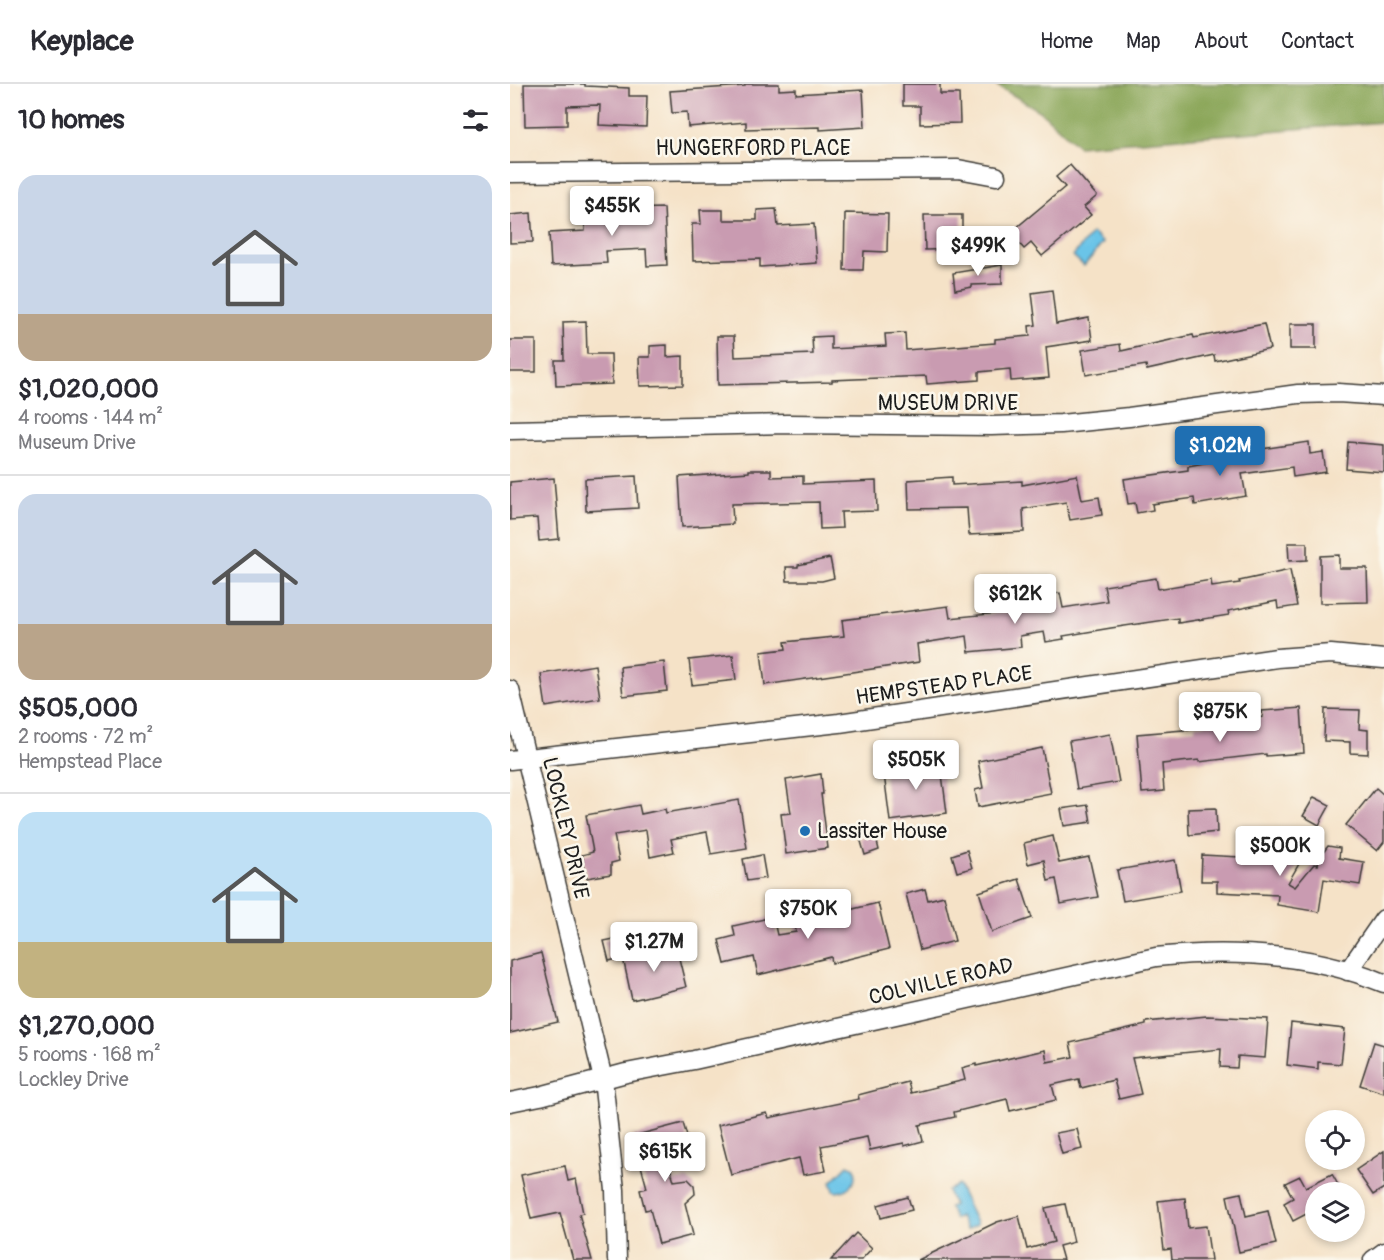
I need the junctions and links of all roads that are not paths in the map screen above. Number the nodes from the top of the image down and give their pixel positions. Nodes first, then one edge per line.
1 (510, 173) edge
2 (996, 176) dead end
3 (1384, 396) edge
4 (510, 430) edge
5 (1384, 659) edge
6 (510, 690) edge
7 (518, 759) edge
8 (1384, 919) edge
9 (1348, 970) junction
10 (1384, 983) edge
11 (603, 1079) junction
12 (510, 1102) edge
13 (1384, 1252) edge
14 (617, 1260) edge
15 (1373, 1260) edge

1 - 2 street, HUNGERFORD PLACE
3 - 4 street, MUSEUM DRIVE
5 - 7 street, HEMPSTEAD PLACE
6 - 7 street, LOCKLEY DRIVE
7 - 11 street, LOCKLEY DRIVE
8 - 9 street
9 - 10 street, COLVILLE ROAD
9 - 11 street, COLVILLE ROAD
11 - 12 street, COLVILLE ROAD
11 - 14 street, LOCKLEY DRIVE
13 - 15 street

